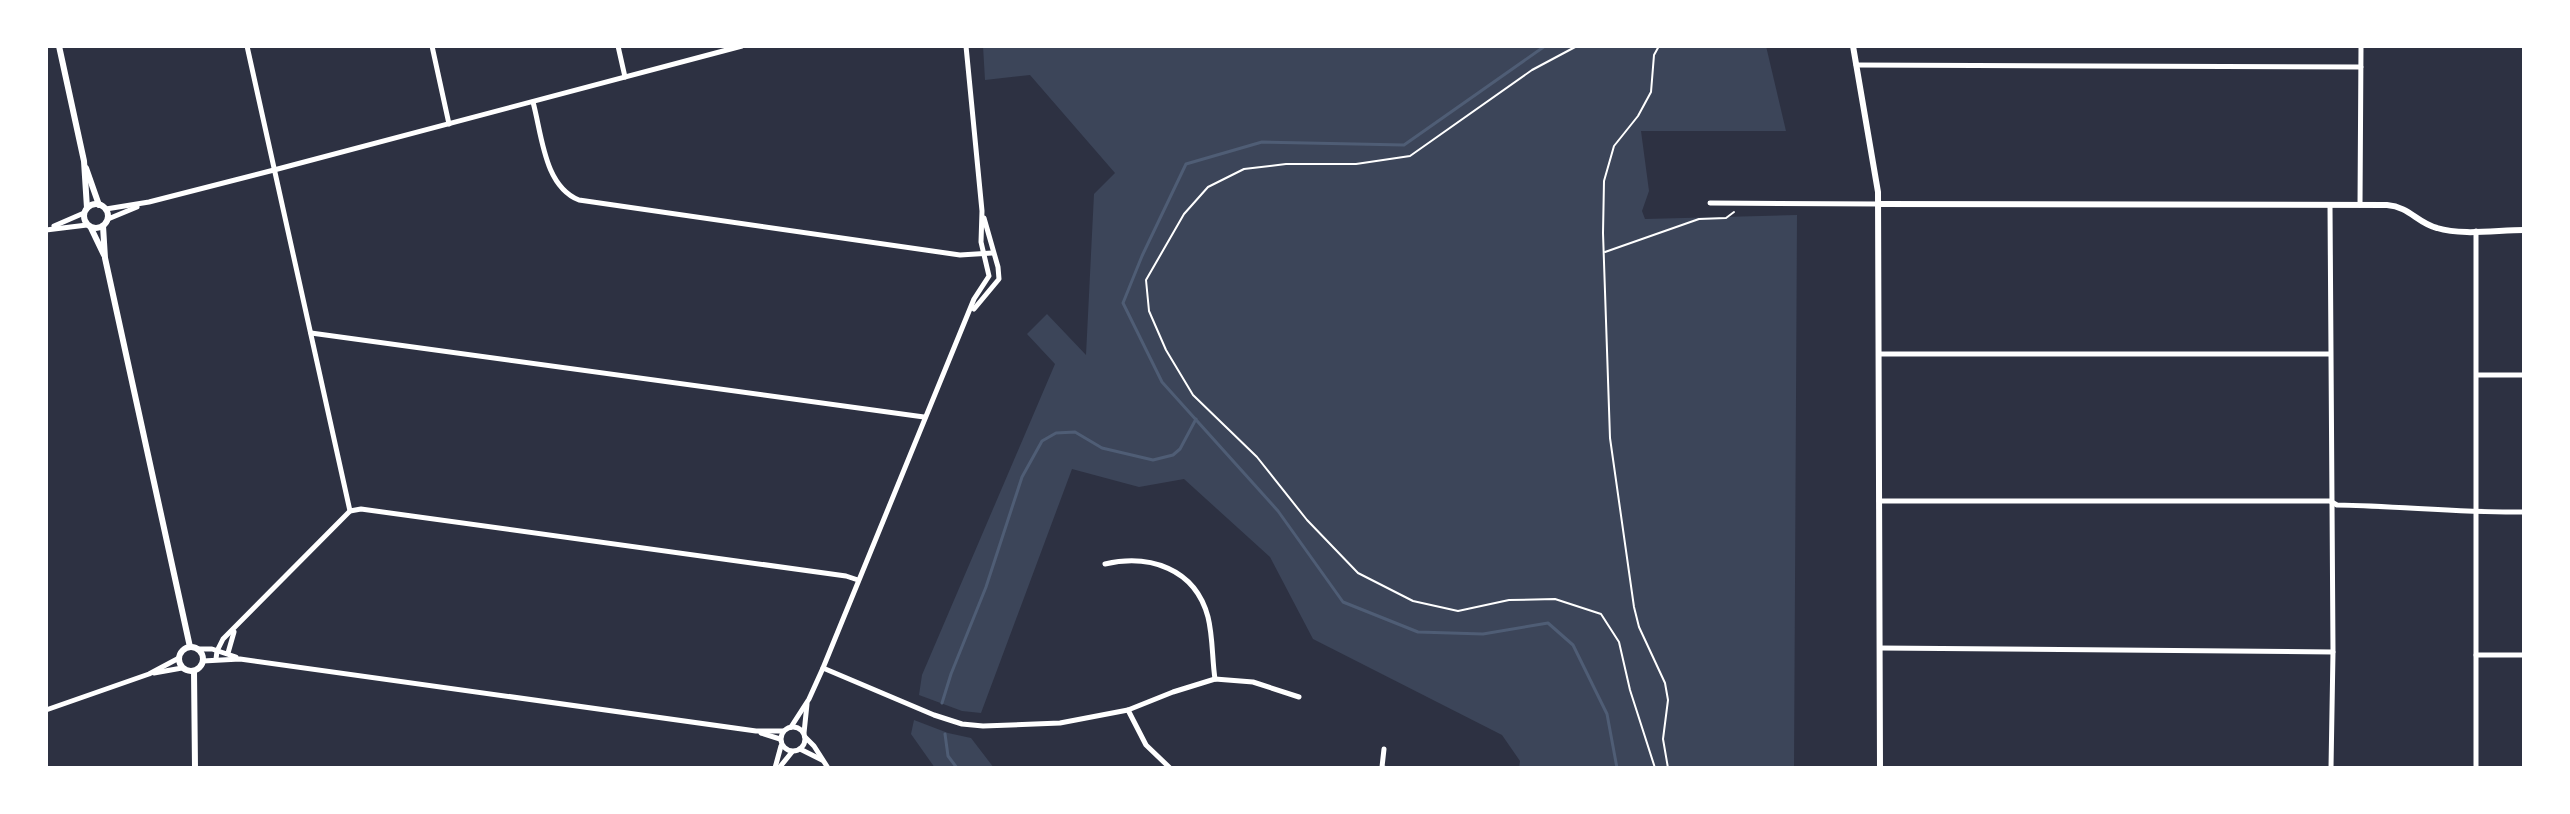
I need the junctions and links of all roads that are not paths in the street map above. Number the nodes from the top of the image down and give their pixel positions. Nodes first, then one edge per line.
1 (59, 46) edge
2 (247, 46) edge
3 (432, 46) edge
4 (618, 46) edge
5 (742, 46) edge
6 (966, 46) edge
7 (1853, 46) edge
8 (2361, 46) edge
9 (1856, 65) junction
10 (2361, 67) junction
11 (625, 77) junction
12 (533, 102) junction
13 (449, 124) junction
14 (84, 161) junction
15 (274, 170) junction
16 (149, 202) junction
17 (1710, 203) dead end
18 (1879, 204) junction
19 (2330, 205) junction
20 (2360, 205) junction
21 (102, 207) junction
22 (85, 210) junction
23 (982, 211) junction
24 (105, 223) junction
25 (89, 226) junction
26 (46, 230) edge
27 (2476, 230) junction
28 (2524, 230) edge
29 (983, 253) junction
30 (992, 253) junction
31 (105, 258) junction
32 (971, 313) junction
33 (311, 333) junction
34 (1879, 354) junction
35 (2331, 354) junction
36 (2477, 375) junction
37 (2524, 375) edge
38 (924, 417) junction
39 (1879, 501) junction
40 (2330, 501) junction
41 (350, 511) junction
42 (2524, 512) edge
43 (2477, 513) junction
44 (1105, 564) dead end
45 (858, 580) junction
46 (237, 628) junction
47 (194, 648) junction
48 (1880, 648) junction
49 (217, 651) junction
50 (2333, 652) junction
51 (2476, 655) junction
52 (2524, 655) edge
53 (228, 656) junction
54 (179, 658) junction
55 (216, 659) junction
56 (203, 661) junction
57 (182, 668) junction
58 (823, 668) junction
59 (194, 671) junction
60 (149, 674) junction
61 (1215, 679) junction
62 (1299, 697) dead end
63 (809, 699) junction
64 (46, 710) edge
65 (1128, 710) junction
66 (791, 727) junction
67 (756, 731) junction
68 (783, 731) junction
69 (804, 736) junction
70 (781, 742) junction
71 (800, 749) junction
72 (1384, 749) dead end
73 (792, 751) junction
74 (822, 760) junction
75 (195, 768) edge
76 (777, 768) edge
77 (828, 768) edge
78 (1170, 768) edge
79 (1382, 768) edge
80 (1880, 768) edge
81 (2331, 768) edge
82 (2476, 768) edge

1 - 14 street
2 - 15 street
3 - 13 street
4 - 11 street
5 - 11 street
6 - 23 street
7 - 9 street
8 - 10 street
9 - 10 street
9 - 18 street
10 - 20 street
11 - 12 street
12 - 13 street
12 - 29 street
13 - 15 street
14 - 21 street
14 - 22 street
15 - 16 street
15 - 33 street
16 - 21 street
16 - 24 street
17 - 18 street
18 - 19 street
18 - 34 street
19 - 20 street
19 - 35 street
20 - 27 street
21 - 22 street
21 - 24 street
22 - 25 street
22 - 26 street
23 - 29 street
23 - 30 street
24 - 25 street
24 - 31 street
25 - 26 street
25 - 31 street
27 - 28 street
27 - 36 street
29 - 30 street
29 - 32 street
30 - 32 street
31 - 47 street
32 - 38 street
33 - 38 street
33 - 41 street
34 - 35 street
34 - 39 street
35 - 40 street
36 - 37 street
36 - 43 street
38 - 45 street
39 - 40 street
39 - 48 street
40 - 43 street
40 - 50 street
41 - 45 street
41 - 46 street
42 - 43 street
43 - 51 street
44 - 61 street
45 - 58 street
46 - 49 street
46 - 53 street
47 - 49 street
47 - 54 street
47 - 56 street
48 - 50 street
48 - 80 street
49 - 53 street
49 - 55 street
50 - 81 street
51 - 52 street
51 - 82 street
53 - 55 street
53 - 67 street
54 - 57 street
54 - 60 street
55 - 56 street
56 - 59 street
57 - 59 street
57 - 60 street
58 - 63 street
58 - 65 street
59 - 75 street
60 - 64 street
61 - 62 street
61 - 65 street
63 - 66 street
63 - 69 street
65 - 78 street
66 - 68 street
66 - 69 street
67 - 68 street
67 - 70 street
68 - 70 street
69 - 71 street
69 - 74 street
70 - 73 street
70 - 76 street
71 - 73 street
71 - 74 street
72 - 79 street
73 - 76 street
74 - 77 street

